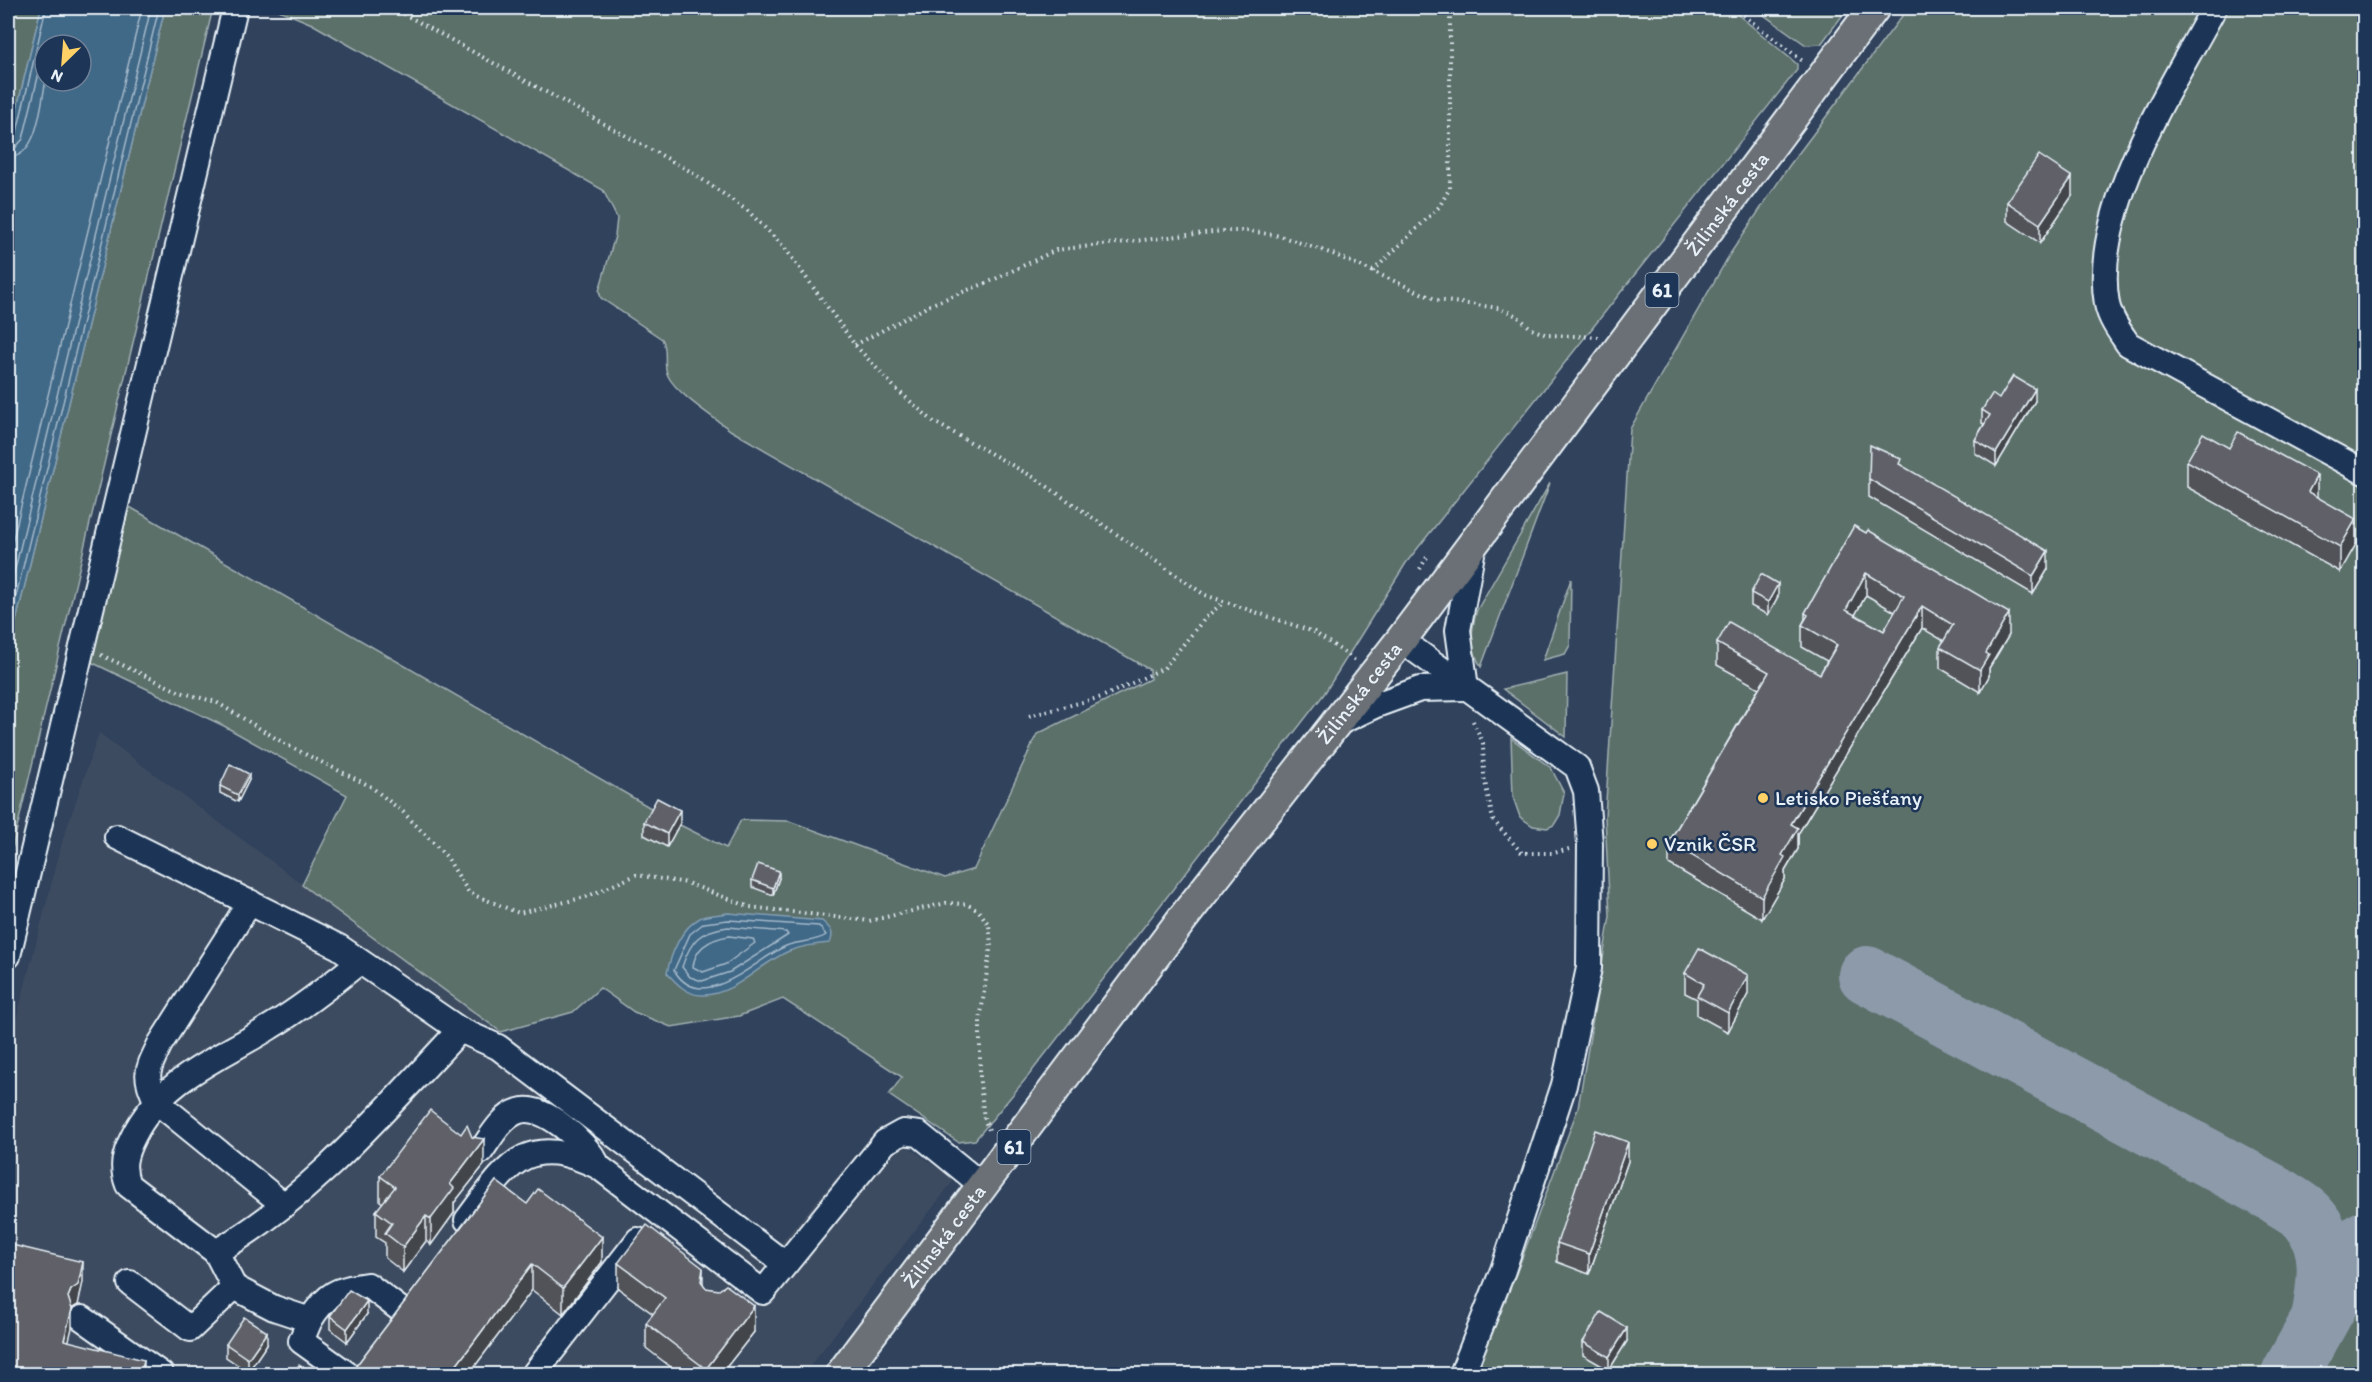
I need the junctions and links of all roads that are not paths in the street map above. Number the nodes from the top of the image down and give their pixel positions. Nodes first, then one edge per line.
1 (235, 8) edge
2 (1874, 8) edge
3 (2214, 8) edge
4 (2364, 472) edge
5 (1475, 540) junction
6 (1401, 640) junction
7 (1466, 688) junction
8 (1334, 725) junction
9 (117, 837) dead end
10 (250, 902) junction
11 (8, 956) edge
12 (359, 962) junction
13 (460, 1030) junction
14 (157, 1102) junction
15 (481, 1150) edge
16 (598, 1167) junction
17 (983, 1186) junction
18 (284, 1205) junction
19 (659, 1212) junction
20 (450, 1243) edge
21 (216, 1252) junction
22 (785, 1264) junction
23 (130, 1283) dead end
24 (234, 1287) junction
25 (401, 1309) edge
26 (82, 1318) dead end
27 (310, 1320) junction
28 (161, 1374) edge
29 (347, 1374) edge
30 (534, 1374) edge
31 (841, 1374) edge
32 (1462, 1374) edge

1 - 11 lane
2 - 5 main road, Žilinská cesta / 61
3 - 4 lane
5 - 6 main road, Žilinská cesta / 61
5 - 7 lane
6 - 7 lane
6 - 8 main road, Žilinská cesta / 61
7 - 8 lane
7 - 32 lane
8 - 17 main road, Žilinská cesta / 61
9 - 10 lane
10 - 12 lane
10 - 14 lane
12 - 13 lane
12 - 14 lane
13 - 18 lane
13 - 22 lane
14 - 18 lane
14 - 21 lane
15 - 16 lane
16 - 19 lane
16 - 20 lane
17 - 22 lane
17 - 31 main road, Žilinská cesta / 61
18 - 21 lane
19 - 22 lane
19 - 30 lane
21 - 24 lane
23 - 24 lane
24 - 27 lane
25 - 27 lane
26 - 28 lane
27 - 29 lane

